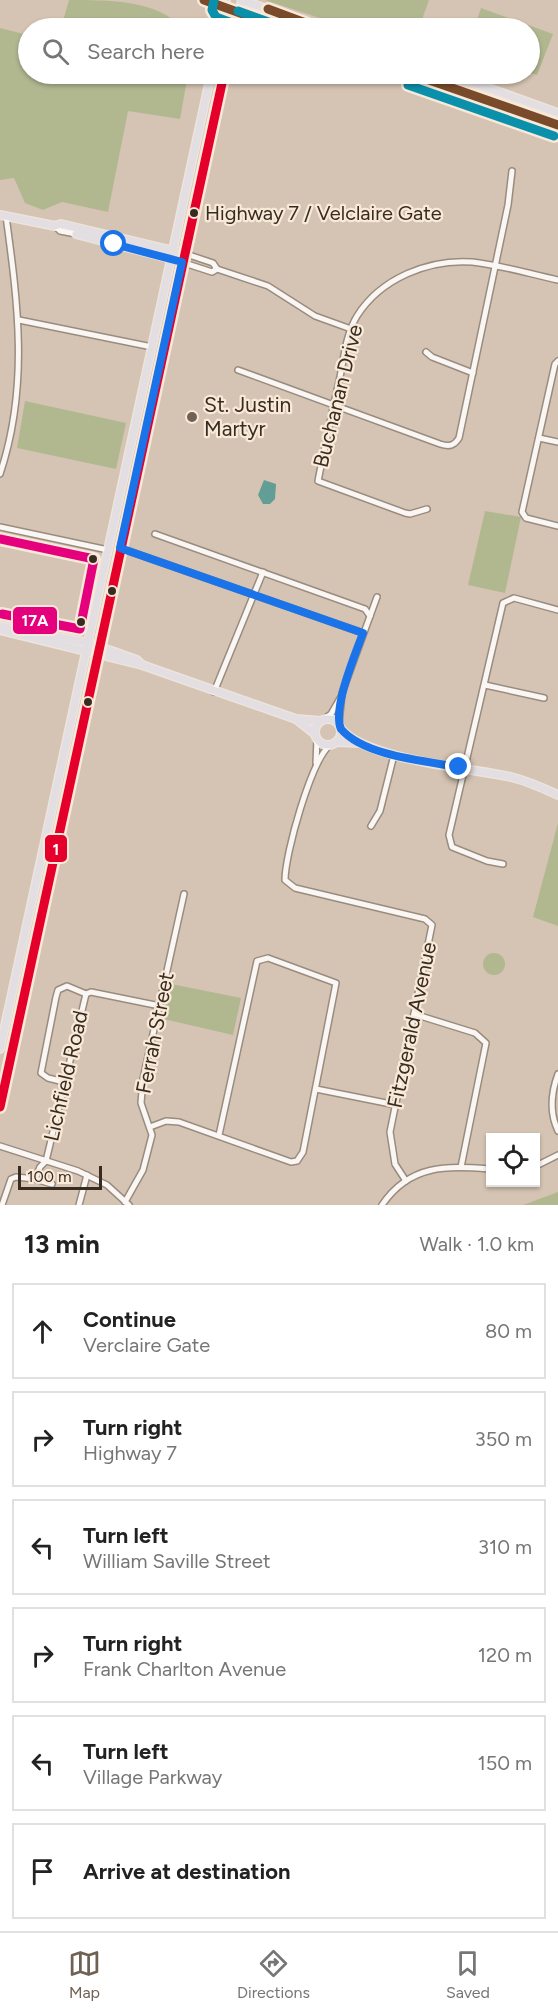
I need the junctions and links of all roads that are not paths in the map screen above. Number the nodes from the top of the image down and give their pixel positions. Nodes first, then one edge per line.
1 (204, 0) edge
2 (242, 0) edge
3 (225, 4) edge
4 (238, 13) junction
5 (237, 18) edge
6 (253, 18) edge
7 (292, 18) edge
8 (209, 84) edge
9 (222, 84) edge
10 (441, 84) edge
11 (477, 84) edge
12 (558, 113) edge
13 (558, 125) edge
14 (512, 171) dead end
15 (3, 216) edge
16 (55, 226) junction
17 (76, 234) joint
18 (174, 250) junction
19 (183, 253) junction
20 (172, 259) junction
21 (182, 262) junction
22 (495, 266) junction
23 (217, 269) junction
24 (558, 280) edge
25 (19, 320) junction
26 (351, 329) junction
27 (152, 347) junction
28 (426, 352) dead end
29 (558, 361) edge
30 (238, 370) dead end
31 (473, 373) junction
32 (333, 405) junction
33 (539, 438) junction
34 (558, 442) edge
35 (0, 474) edge
36 (427, 509) dead end
37 (558, 526) edge
38 (0, 527) edge
39 (155, 534) dead end
40 (120, 548) junction
41 (108, 550) junction
42 (263, 572) junction
43 (252, 594) junction
44 (376, 597) dead end
45 (558, 610) edge
46 (370, 616) junction
47 (0, 628) edge
48 (363, 633) junction
49 (89, 643) junction
50 (98, 650) junction
51 (87, 652) junction
52 (485, 685) junction
53 (214, 692) junction
54 (342, 693) junction
55 (544, 698) dead end
56 (296, 719) junction
57 (322, 720) junction
58 (340, 726) junction
59 (316, 736) junction
60 (333, 743) junction
61 (360, 743) junction
62 (394, 755) junction
63 (316, 765) junction
64 (465, 768) junction
65 (558, 795) edge
66 (371, 826) dead end
67 (503, 864) dead end
68 (184, 894) dead end
69 (86, 994) junction
70 (160, 1006) junction
71 (414, 1014) junction
72 (0, 1049) edge
73 (558, 1074) edge
74 (64, 1082) junction
75 (316, 1089) junction
76 (396, 1105) junction
77 (0, 1107) edge
78 (150, 1127) junction
79 (558, 1131) edge
80 (219, 1135) junction
81 (0, 1146) edge
82 (558, 1155) edge
83 (46, 1161) junction
84 (540, 1164) edge
85 (461, 1167) junction
86 (486, 1169) edge
87 (87, 1175) junction
88 (35, 1179) junction
89 (406, 1181) junction
90 (52, 1184) dead end
91 (127, 1204) edge
92 (2, 1205) edge
93 (79, 1205) edge
94 (382, 1205) edge

1 - 3 main road
2 - 4 main road
2 - 7 main road
3 - 4 main road
4 - 5 main road
4 - 6 main road
8 - 18 main road
9 - 19 main road
10 - 13 main road
11 - 12 main road
14 - 22 street
15 - 16 main road
15 - 25 street
16 - 17 street
16 - 18 main road
17 - 20 main road
18 - 19 main road
18 - 20 main road
19 - 21 main road
19 - 23 street
20 - 21 street
20 - 27 main road
21 - 23 street
21 - 40 main road
22 - 24 street, Buchanan Drive
22 - 26 street, Buchanan Drive
22 - 31 street
23 - 26 street
25 - 27 street
25 - 35 street
26 - 32 street, Buchanan Drive
27 - 41 main road
28 - 31 street
29 - 33 street
30 - 32 street
31 - 32 street
32 - 36 street, Buchanan Drive
33 - 34 street
33 - 37 street
38 - 41 street
39 - 42 street
40 - 43 street
40 - 50 main road
41 - 49 main road
42 - 43 street
42 - 46 street
43 - 48 street
43 - 53 street
44 - 46 street
45 - 52 street
46 - 48 street
47 - 49 main road
47 - 51 main road
48 - 54 street
49 - 50 main road
49 - 51 main road
50 - 51 main road
50 - 53 main road
50 - 77 main road
51 - 72 main road
52 - 55 street
52 - 64 street
53 - 56 main road
54 - 57 street
54 - 58 street
56 - 57 main road
56 - 59 main road
57 - 58 main road
57 - 59 main road
58 - 60 main road
58 - 61 main road
59 - 60 main road
59 - 63 street, Fitzgerald Avenue
60 - 61 main road
60 - 63 street, Fitzgerald Avenue
61 - 62 main road
62 - 64 main road
62 - 66 street
63 - 71 street, Fitzgerald Avenue
64 - 65 main road
64 - 67 street
68 - 70 street, Ferrah Street
69 - 70 street, Lichfield Road
69 - 74 street, Lichfield Road
69 - 74 street
70 - 78 street, Ferrah Street
71 - 76 street, Fitzgerald Avenue
71 - 85 street
73 - 79 street
74 - 83 street, Lichfield Road
75 - 76 street
75 - 80 street
75 - 80 street
76 - 89 street, Fitzgerald Avenue
78 - 80 street
78 - 91 street, Ferrah Street
81 - 83 street
82 - 84 street
83 - 87 street
83 - 88 street, Lichfield Road
85 - 86 street
85 - 89 street
87 - 91 street
87 - 93 street
88 - 90 street
88 - 92 street
89 - 94 street

